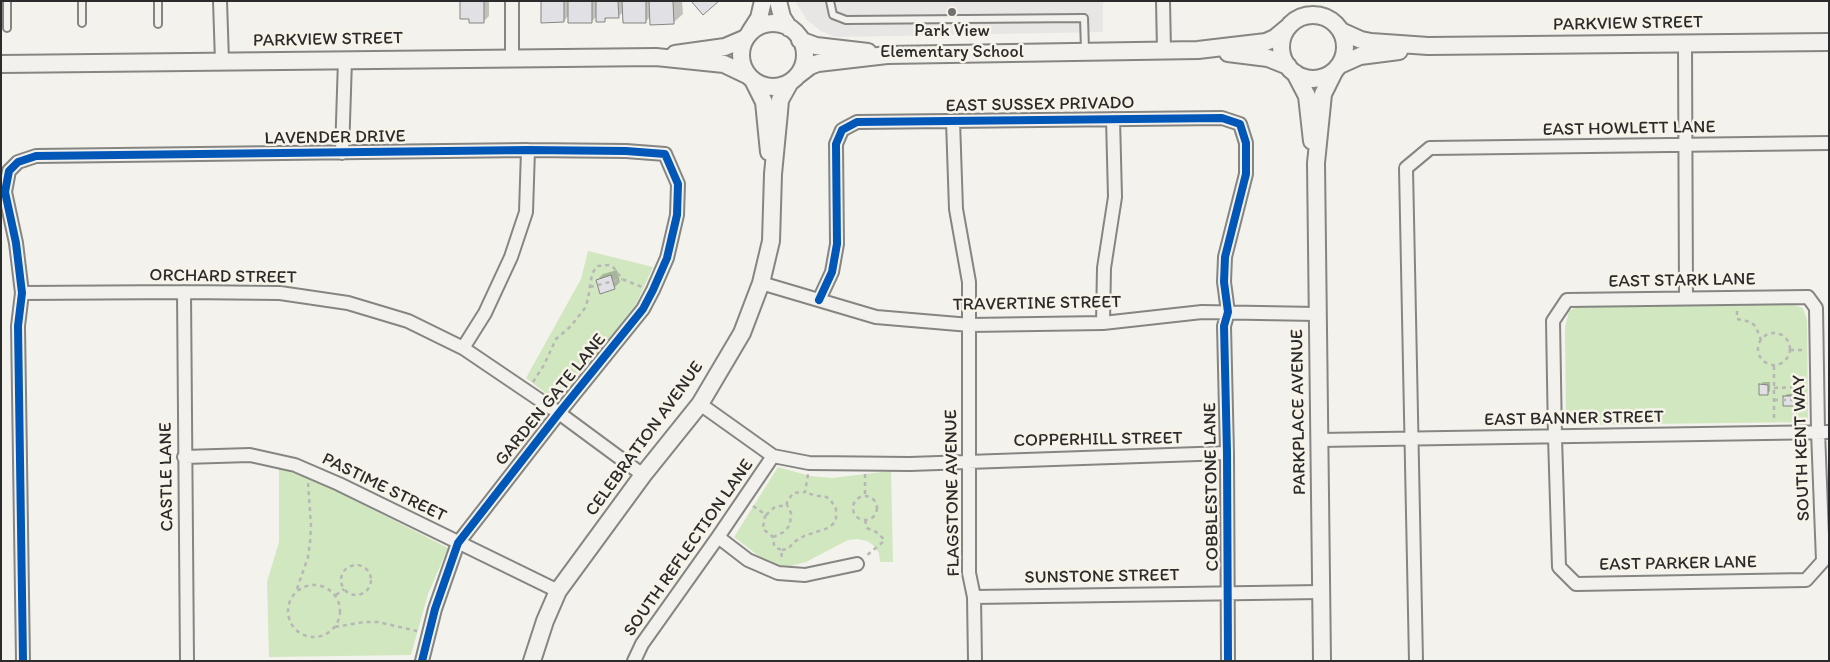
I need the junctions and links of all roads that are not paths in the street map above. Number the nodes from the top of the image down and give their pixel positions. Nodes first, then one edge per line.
1 (7, 1) edge
2 (82, 1) edge
3 (158, 1) edge
4 (220, 1) edge
5 (512, 1) edge
6 (763, 1) edge
7 (778, 1) edge
8 (830, 1) edge
9 (1163, 1) edge
10 (1305, 1) edge
11 (1321, 1) edge
12 (1330, 19) junction
13 (82, 23) dead end
14 (158, 24) dead end
15 (1290, 25) junction
16 (7, 28) dead end
17 (1341, 31) junction
18 (795, 34) junction
19 (748, 35) junction
20 (1829, 42) edge
21 (1685, 44) junction
22 (1428, 46) junction
23 (1164, 50) junction
24 (1198, 50) junction
25 (1085, 52) junction
26 (887, 55) junction
27 (656, 57) junction
28 (512, 58) junction
29 (345, 60) junction
30 (222, 62) junction
31 (1, 64) edge
32 (1337, 67) junction
33 (1291, 70) junction
34 (750, 77) junction
35 (793, 79) junction
36 (1114, 119) junction
37 (953, 121) junction
38 (1240, 124) joint
39 (1829, 143) edge
40 (1685, 146) junction
41 (528, 150) junction
42 (342, 153) junction
43 (665, 154) joint
44 (1316, 163) junction
45 (772, 174) junction
46 (762, 283) junction
47 (184, 292) junction
48 (22, 293) junction
49 (1686, 298) junction
50 (819, 300) junction
51 (1816, 308) joint
52 (1228, 312) junction
53 (1317, 314) junction
54 (1103, 323) junction
55 (970, 325) junction
56 (464, 348) junction
57 (700, 404) junction
58 (558, 413) junction
59 (1823, 432) edge
60 (1555, 437) junction
61 (1412, 439) junction
62 (1319, 440) junction
63 (1227, 453) junction
64 (773, 456) junction
65 (184, 457) junction
66 (970, 461) junction
67 (643, 475) junction
68 (718, 537) junction
69 (458, 543) junction
70 (857, 564) road end
71 (1806, 580) joint
72 (558, 591) junction
73 (1321, 592) junction
74 (1228, 593) junction
75 (974, 597) junction
76 (24, 661) edge
77 (187, 661) edge
78 (422, 661) edge
79 (532, 661) edge
80 (634, 661) edge
81 (975, 661) edge
82 (1228, 661) edge
83 (1322, 661) edge
84 (1416, 661) edge

1 - 16 lane
2 - 13 lane
3 - 14 lane
4 - 30 street
5 - 28 street
6 - 19 street
7 - 18 street
8 - 25 lane
9 - 23 street
10 - 15 street
11 - 12 street
12 - 15 street
12 - 17 street
15 - 24 street
15 - 33 street
17 - 22 street
17 - 32 street
18 - 19 street
18 - 26 street
18 - 35 street
19 - 27 street, PARKVIEW STREET
19 - 34 street
20 - 21 street, PARKVIEW STREET
21 - 22 street, PARKVIEW STREET
21 - 40 street
22 - 32 street
23 - 24 street
23 - 25 street
24 - 33 street
25 - 26 street
26 - 35 street
27 - 28 street, PARKVIEW STREET
27 - 34 street, PARKVIEW STREET
28 - 29 street, PARKVIEW STREET
29 - 30 street, PARKVIEW STREET
29 - 42 street
30 - 31 street, PARKVIEW STREET
32 - 33 street
32 - 44 street, PARKPLACE AVENUE
33 - 44 street, PARKPLACE AVENUE
34 - 35 street
34 - 45 street, CELEBRATION AVENUE
35 - 45 street, CELEBRATION AVENUE
36 - 37 street, EAST SUSSEX PRIVADO
36 - 38 street, EAST SUSSEX PRIVADO
36 - 54 street
37 - 50 street, EAST SUSSEX PRIVADO
37 - 55 street, FLAGSTONE AVENUE
38 - 52 street, COBBLESTONE LANE
39 - 40 street, EAST HOWLETT LANE
40 - 49 street
40 - 61 street, EAST HOWLETT LANE
41 - 42 street, LAVENDER DRIVE
41 - 43 street, LAVENDER DRIVE
41 - 56 street
42 - 48 street, LAVENDER DRIVE
43 - 58 street, GARDEN GATE LANE
44 - 53 street, PARKPLACE AVENUE
45 - 46 street, CELEBRATION AVENUE
46 - 50 street, TRAVERTINE STREET
46 - 57 street, CELEBRATION AVENUE
47 - 48 street, ORCHARD STREET
47 - 56 street, ORCHARD STREET
47 - 65 street, CASTLE LANE
48 - 76 street
49 - 51 street, EAST STARK LANE
49 - 60 street, EAST STARK LANE
50 - 55 street, TRAVERTINE STREET
51 - 59 street, SOUTH KENT WAY
52 - 53 street, TRAVERTINE STREET
52 - 54 street, TRAVERTINE STREET
52 - 63 street, COBBLESTONE LANE
53 - 62 street, PARKPLACE AVENUE
54 - 55 street, TRAVERTINE STREET
55 - 66 street, FLAGSTONE AVENUE
56 - 58 street, ORCHARD STREET
57 - 64 street
57 - 67 street, CELEBRATION AVENUE
58 - 67 street, ORCHARD STREET
58 - 69 street, GARDEN GATE LANE
59 - 60 street, EAST BANNER STREET
59 - 71 street, SOUTH KENT WAY
60 - 61 street, EAST BANNER STREET
60 - 71 street, EAST PARKER LANE
61 - 62 street, EAST BANNER STREET
61 - 84 street
62 - 73 street, PARKPLACE AVENUE
63 - 66 street, COPPERHILL STREET
63 - 74 street, COBBLESTONE LANE
64 - 66 street, COPPERHILL STREET
64 - 68 street, SOUTH REFLECTION LANE
65 - 69 street, PASTIME STREET
65 - 77 street, CASTLE LANE
66 - 75 street, FLAGSTONE AVENUE
67 - 72 street, CELEBRATION AVENUE
68 - 70 street
68 - 80 street, SOUTH REFLECTION LANE
69 - 72 street, PASTIME STREET
69 - 78 street, GARDEN GATE LANE
72 - 79 street, CELEBRATION AVENUE
73 - 74 street, SUNSTONE STREET
73 - 83 street, PARKPLACE AVENUE
74 - 75 street, SUNSTONE STREET
74 - 82 street, COBBLESTONE LANE
75 - 81 street, FLAGSTONE AVENUE

